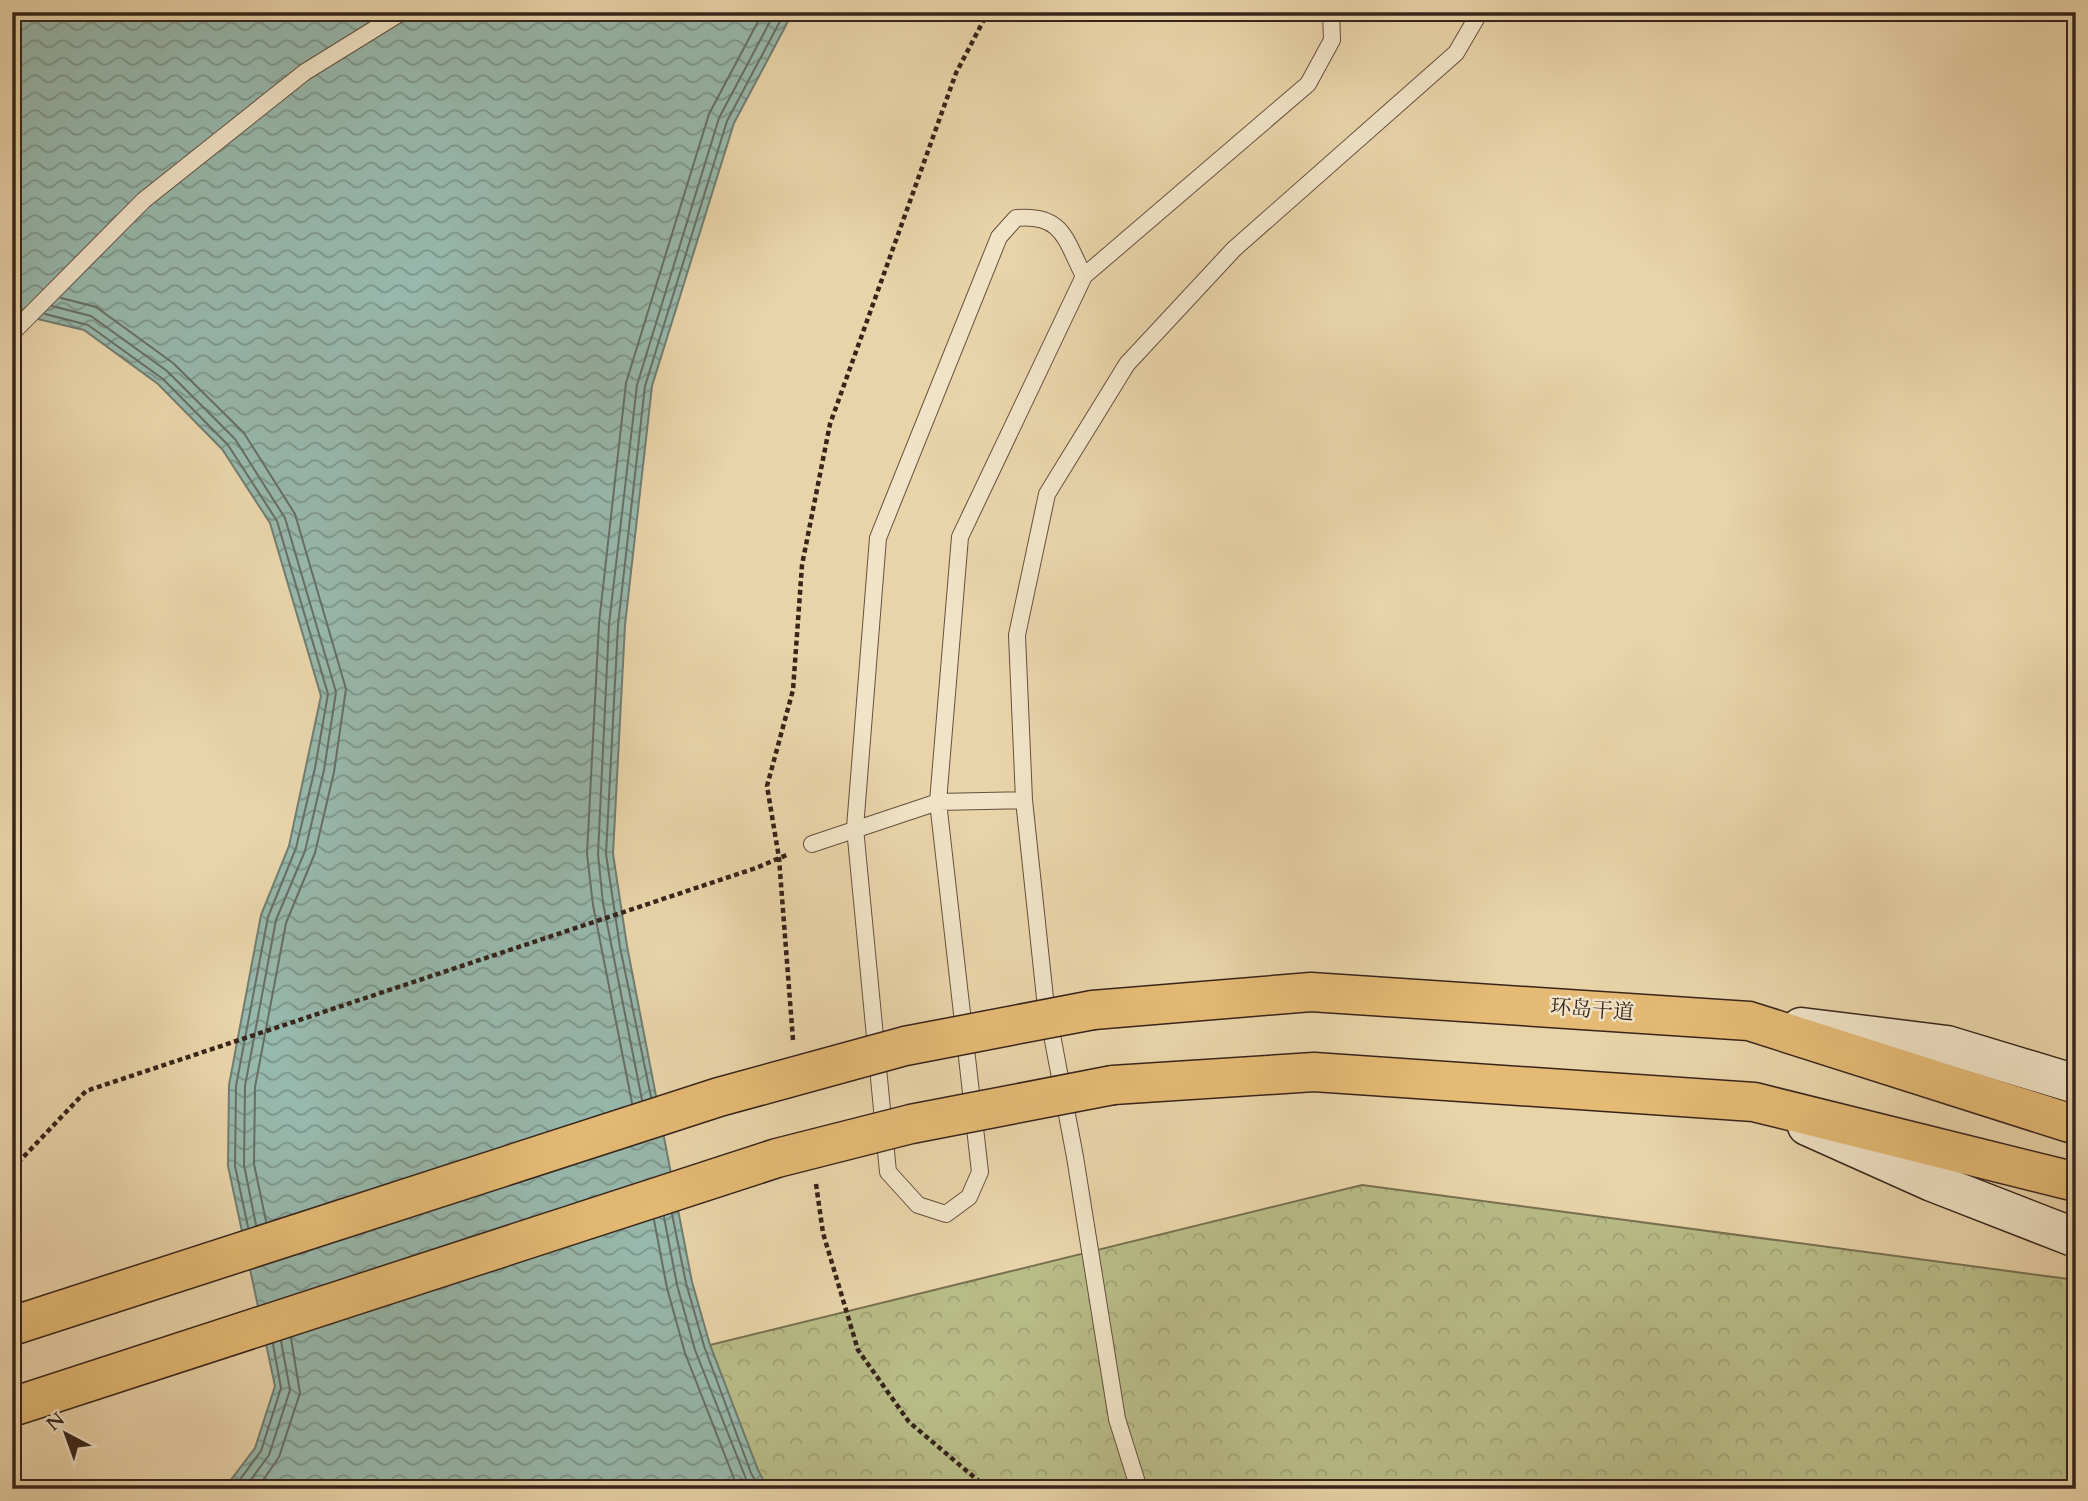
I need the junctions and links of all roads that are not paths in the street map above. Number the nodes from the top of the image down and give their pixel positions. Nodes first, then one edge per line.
1 (402, 12) edge
2 (1331, 12) edge
3 (1480, 12) edge
4 (1084, 276) junction
5 (12, 333) edge
6 (1024, 800) junction
7 (938, 802) junction
8 (855, 828) junction
9 (812, 844) road end
10 (1749, 1021) junction
11 (2076, 1084) edge
12 (1754, 1102) junction
13 (2076, 1125) edge
14 (2076, 1182) edge
15 (2076, 1238) edge
16 (12, 1326) edge
17 (12, 1407) edge
18 (1139, 1489) edge

1 - 5 lane
2 - 4 lane
3 - 6 lane
4 - 7 lane
4 - 8 lane
6 - 7 lane
6 - 18 lane
7 - 8 lane
7 - 8 lane
8 - 9 lane
10 - 11 main road
10 - 13 highway, 环岛干道
10 - 16 highway, 环岛干道, bridge
12 - 14 highway
12 - 15 main road
12 - 17 highway, bridge

